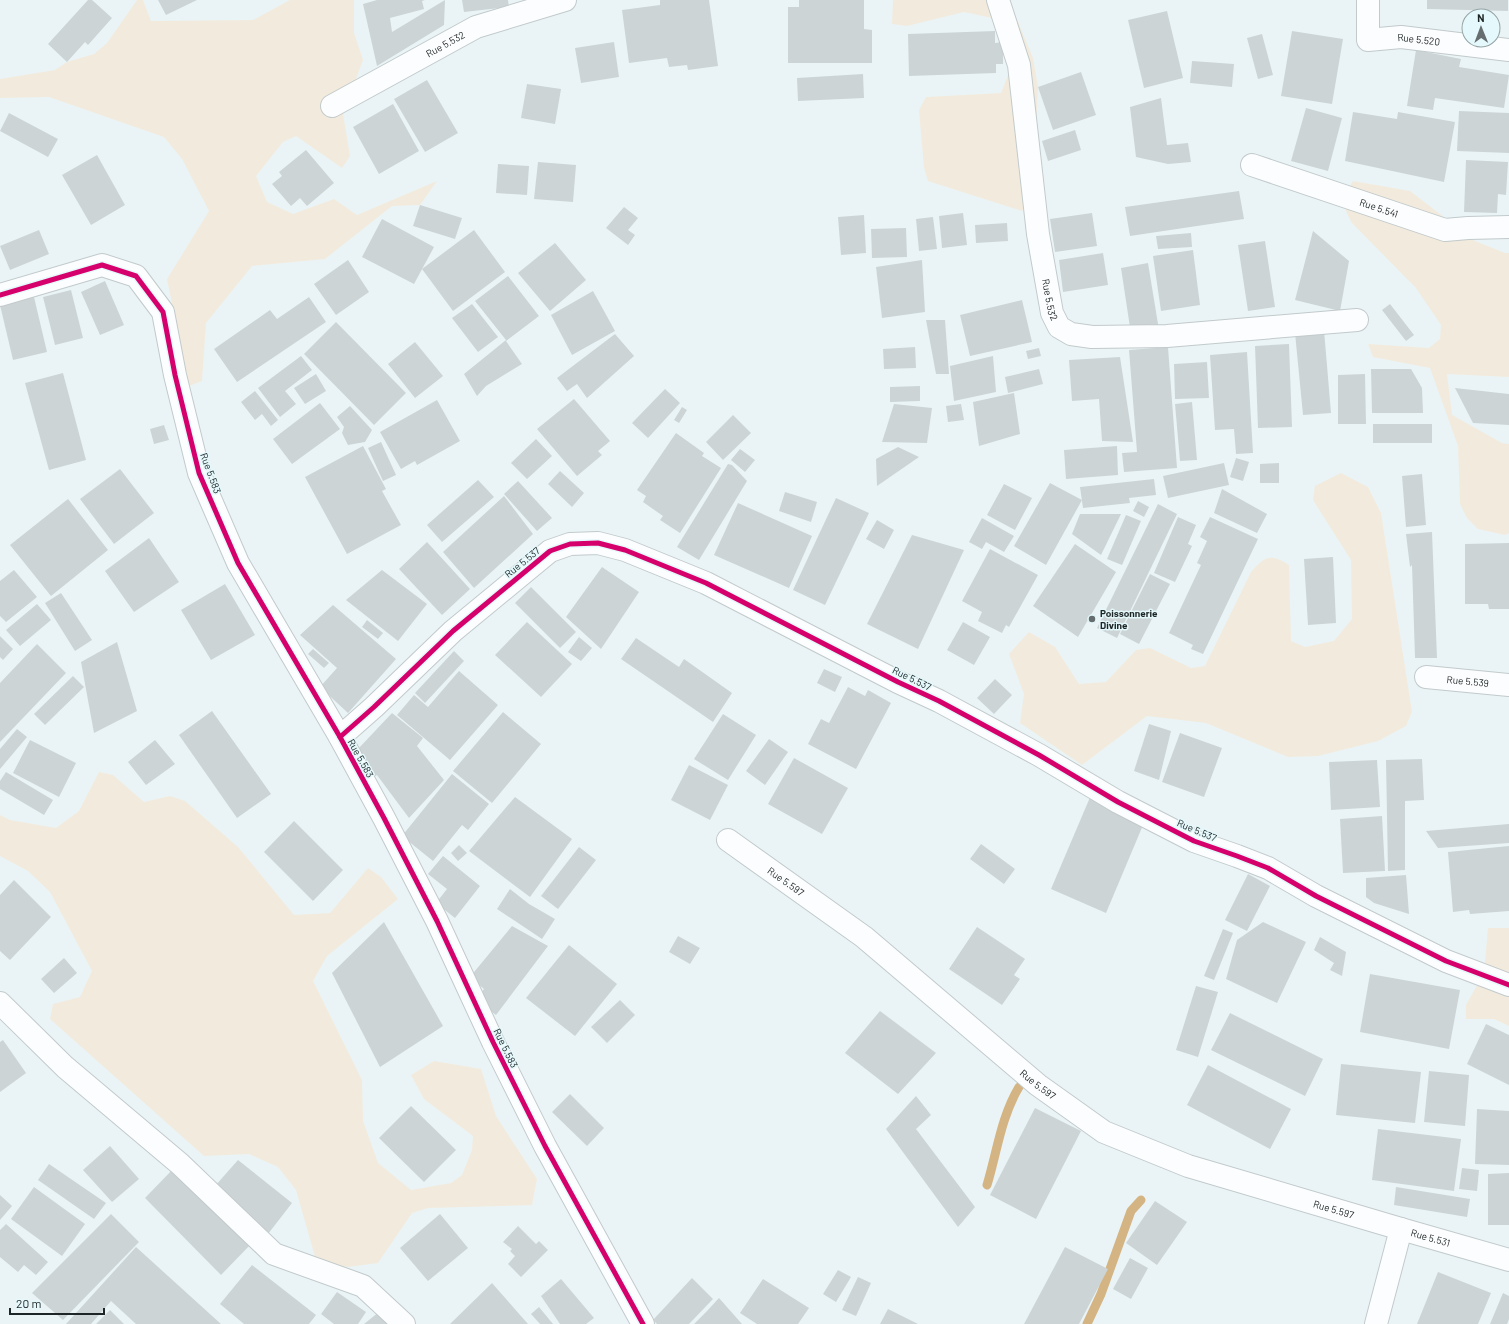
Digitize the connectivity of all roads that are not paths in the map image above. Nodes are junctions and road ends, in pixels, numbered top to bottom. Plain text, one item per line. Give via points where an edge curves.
1 (565, 0) edge
2 (998, 0) edge
3 (1368, 0) edge
4 (1509, 50) edge
5 (332, 106) dead end
6 (1252, 165) dead end
7 (1509, 227) edge
8 (0, 295) edge
9 (1357, 320) dead end
10 (1426, 676) dead end
11 (1509, 685) edge
12 (340, 737) junction
13 (728, 840) dead end
14 (1509, 985) edge
15 (0, 1003) edge
16 (1401, 1229) junction
17 (1509, 1260) edge
18 (404, 1324) edge
19 (643, 1324) edge
20 (1376, 1324) edge

1 - 5 street, Rue 5.532 via 476,27
2 - 9 street, Rue 5.532 via 1019,65 1038,234 1052,313 1059,327 1071,334 1092,337 1167,336
3 - 4 street, Rue 5.520 via 1368,40 1402,37
6 - 7 street, Rue 5.541 via 1445,230
8 - 12 street, Rue 5.583 via 102,265 136,276 164,312 174,375 199,473 238,563
10 - 11 street, Rue 5.539
12 - 14 street, Rue 5.537 via 453,631 550,551 570,544 598,543 625,550 706,582 939,701 1039,755 1118,802 1194,841 1268,868 1316,896 1446,961
12 - 19 street, Rue 5.583 via 438,922 493,1042 545,1146
13 - 16 street, Rue 5.597 via 864,936 1038,1085 1104,1132 1188,1166
15 - 18 street via 65,1067 180,1164 274,1254 362,1286
16 - 17 street, Rue 5.531
16 - 20 street, Rue 5.531

